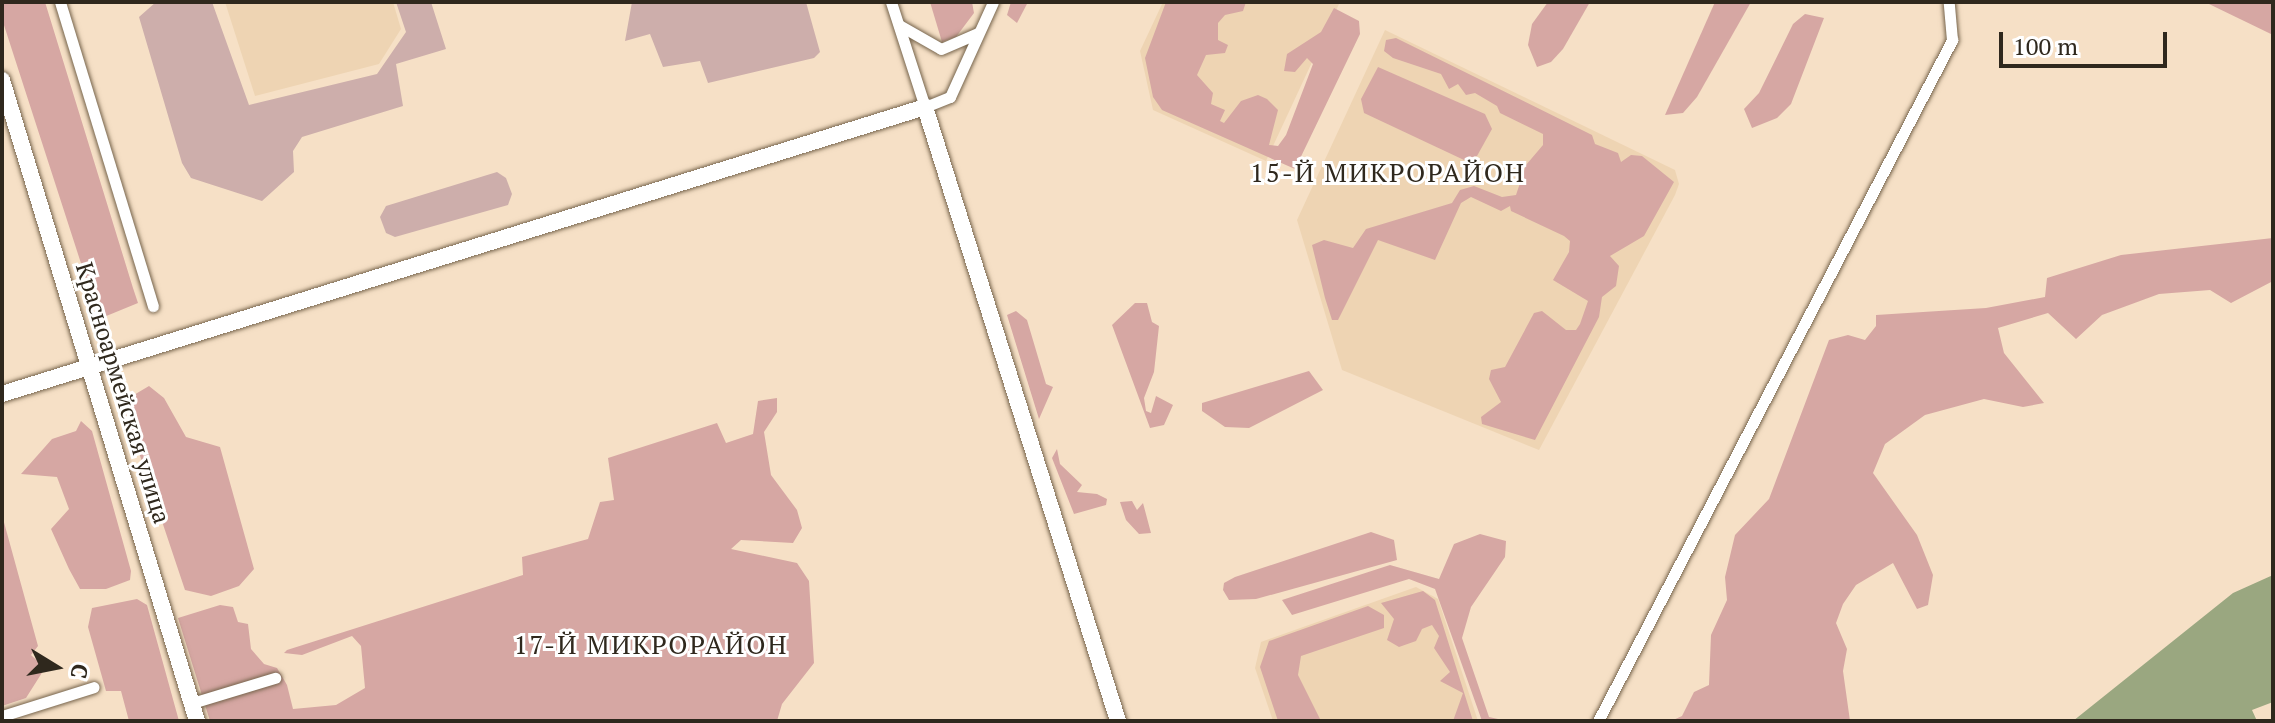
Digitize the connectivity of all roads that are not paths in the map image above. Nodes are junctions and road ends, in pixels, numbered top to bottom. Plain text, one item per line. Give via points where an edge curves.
1 (60, 2) edge
2 (891, 2) edge
3 (993, 2) edge
4 (1949, 2) edge
5 (899, 25) junction
6 (979, 33) junction
7 (2, 80) edge
8 (925, 107) junction
9 (153, 306) dead end
10 (91, 368) junction
11 (2, 394) edge
12 (275, 678) dead end
13 (94, 687) dead end
14 (192, 703) junction
15 (2, 716) edge
16 (197, 721) edge
17 (1118, 721) edge
18 (1598, 721) edge

1 - 9 street
2 - 5 street
3 - 6 street
4 - 18 street via 1952,40
5 - 6 street via 941,49
5 - 8 street
6 - 8 street via 950,97
7 - 10 street, Красноармейская улица
8 - 10 street
8 - 17 street
10 - 11 street
10 - 14 street, Красноармейская улица
12 - 14 street
13 - 15 street
14 - 16 street, Красноармейская улица

